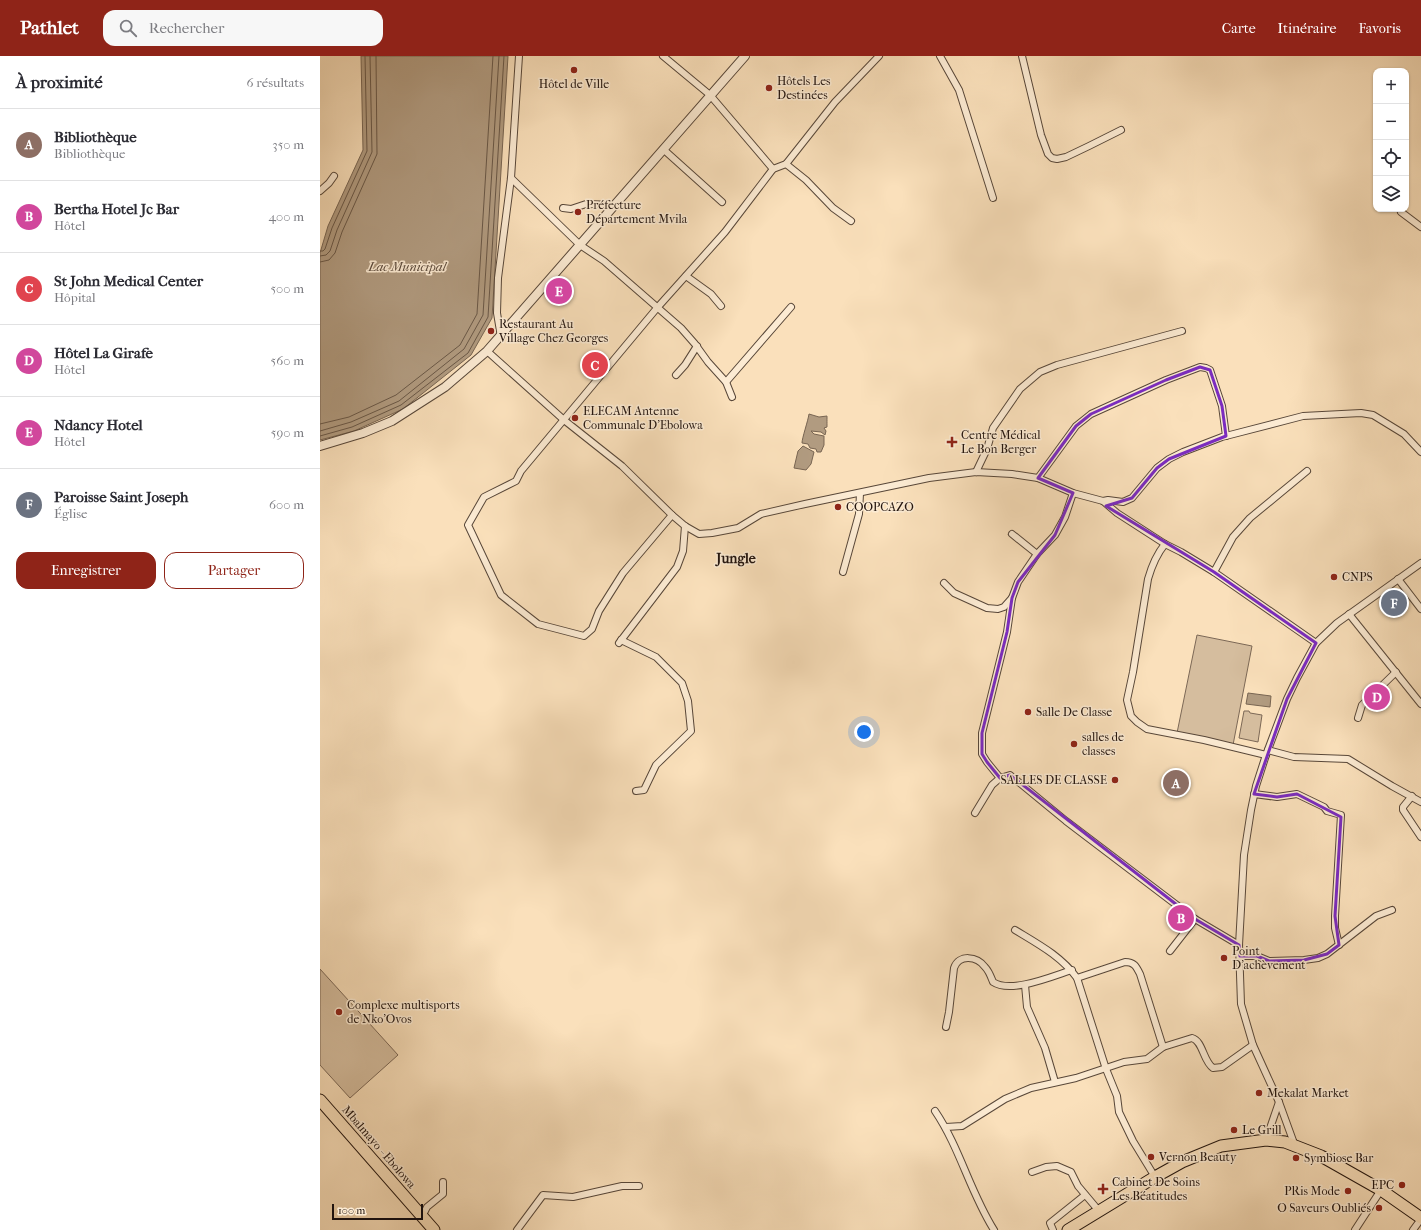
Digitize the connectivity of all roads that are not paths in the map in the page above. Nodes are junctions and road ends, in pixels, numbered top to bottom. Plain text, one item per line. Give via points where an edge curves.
1 (519, 56) edge
2 (663, 56) edge
3 (745, 56) edge
4 (879, 56) edge
5 (940, 56) edge
6 (1022, 56) edge
7 (710, 96) junction
8 (1121, 130) dead end
9 (664, 149) junction
10 (786, 164) junction
11 (773, 170) junction
12 (334, 176) dead end
13 (512, 178) junction
14 (320, 191) edge
15 (993, 198) dead end
16 (722, 202) dead end
17 (615, 205) junction
18 (563, 208) dead end
19 (1401, 212) dead end
20 (850, 221) dead end
21 (1421, 227) edge
22 (580, 245) junction
23 (686, 276) junction
24 (721, 306) dead end
25 (791, 307) dead end
26 (657, 308) junction
27 (1182, 331) dead end
28 (501, 337) junction
29 (697, 346) junction
30 (488, 351) junction
31 (676, 375) dead end
32 (726, 382) junction
33 (732, 396) dead end
34 (564, 420) junction
35 (1226, 436) junction
36 (320, 446) edge
37 (1421, 452) edge
38 (1307, 471) dead end
39 (976, 472) junction
40 (1038, 478) junction
41 (860, 493) junction
42 (1073, 493) junction
43 (1103, 501) junction
44 (672, 515) junction
45 (685, 526) junction
46 (1012, 534) dead end
47 (1165, 544) junction
48 (1038, 554) junction
49 (1421, 563) edge
50 (843, 572) dead end
51 (1214, 572) junction
52 (1398, 579) junction
53 (944, 583) dead end
54 (1012, 598) junction
55 (1421, 609) edge
56 (1349, 614) junction
57 (1316, 643) junction
58 (1396, 672) junction
59 (1421, 704) edge
60 (1358, 718) dead end
61 (1267, 752) junction
62 (1000, 778) junction
63 (636, 791) dead end
64 (1254, 794) junction
65 (1412, 796) junction
66 (1421, 802) edge
67 (975, 813) dead end
68 (1421, 836) edge
69 (1392, 910) dead end
70 (1195, 919) junction
71 (1015, 930) dead end
72 (1239, 945) junction
73 (1339, 945) junction
74 (1170, 950) dead end
75 (1240, 956) junction
76 (1072, 970) junction
77 (1077, 978) junction
78 (1025, 986) junction
79 (946, 1027) dead end
80 (1253, 1045) junction
81 (1163, 1047) junction
82 (1106, 1069) junction
83 (1055, 1082) junction
84 (320, 1100) edge
85 (1280, 1102) junction
86 (935, 1111) dead end
87 (946, 1127) junction
88 (1266, 1140) junction
89 (1295, 1146) junction
90 (1032, 1172) dead end
91 (1155, 1177) junction
92 (443, 1182) dead end
93 (639, 1186) dead end
94 (1381, 1190) junction
95 (1085, 1194) junction
96 (1099, 1211) junction
97 (422, 1217) junction
98 (1421, 1218) edge
99 (434, 1230) edge
100 (517, 1230) edge
101 (994, 1230) edge
102 (1053, 1230) edge
103 (1068, 1230) edge
104 (1354, 1230) edge
105 (1414, 1230) edge

1 - 13 street
2 - 7 street
3 - 7 street
4 - 10 street via 835,102
5 - 15 street via 959,90
6 - 8 street via 1041,135 1052,158 1066,157
7 - 9 street
7 - 11 street
9 - 16 street
9 - 17 street
10 - 11 street
10 - 20 street
11 - 23 street via 725,232
12 - 14 street
13 - 22 street
13 - 28 street via 498,278 497,313
17 - 18 street via 586,204 571,209
17 - 22 street
19 - 21 street
22 - 26 street via 604,261
22 - 28 street
23 - 24 street via 711,294
23 - 26 street
25 - 32 street
26 - 29 street via 681,328
26 - 34 street
27 - 39 street via 1040,372 1020,389 993,428
28 - 30 street
29 - 31 street
29 - 32 street
30 - 34 street
30 - 36 street via 445,387 392,421
32 - 33 street
34 - 44 street via 622,466
34 - 44 street via 521,471 516,481 484,497 468,525 501,595 538,624 584,636 592,628 599,611 623,573
35 - 37 street via 1303,416 1362,413 1373,415 1404,434
35 - 40 street via 1222,406 1210,370 1200,367 1091,414 1076,426
35 - 43 street via 1169,459 1156,468 1128,501
38 - 51 street via 1250,518 1233,537
39 - 40 street
39 - 41 street via 929,478
40 - 42 street
41 - 45 street via 761,514 738,528 712,533 699,534
41 - 50 street via 859,514
42 - 43 street
42 - 48 street via 1065,517 1055,535
43 - 47 street via 1116,513
44 - 45 street
45 - 63 street via 683,551 677,567 620,642 656,657 682,683 688,701 691,731 656,766 644,790
46 - 48 street
47 - 51 street
47 - 61 street via 1156,555 1148,579 1127,700 1131,716 1147,729
48 - 54 street via 1018,582
49 - 52 street
51 - 57 street
52 - 55 street
52 - 56 street
53 - 54 street via 954,593 987,608 1004,607
54 - 62 street via 1008,632 982,733 982,754
56 - 57 street
56 - 58 street
57 - 61 street via 1291,692
58 - 59 street
58 - 60 street via 1362,705
61 - 64 street
61 - 65 street via 1294,757 1348,759
62 - 67 street via 992,785
62 - 70 street via 1010,775
64 - 72 street via 1244,855
64 - 73 street via 1277,797 1297,794 1340,816 1335,916
65 - 66 street
65 - 68 street via 1403,810
69 - 73 street via 1376,916
70 - 72 street
70 - 74 street
71 - 76 street via 1052,952
72 - 75 street
73 - 75 street via 1327,954 1311,960 1269,961 1257,956
75 - 80 street via 1242,1004
76 - 77 street
76 - 78 street
77 - 81 street via 1125,962 1135,964
77 - 82 street
78 - 79 street via 996,984 985,966 969,958 961,959 954,968
78 - 83 street via 1027,1007 1045,1048
80 - 81 street via 1218,1068 1208,1065 1195,1039
80 - 85 street
81 - 82 street via 1147,1059 1124,1062
82 - 83 street
82 - 91 street via 1119,1112
83 - 87 street via 1031,1088 1006,1099 962,1126
84 - 97 highway, Mbalmayo - Ebolowa
85 - 88 street
85 - 89 street
86 - 87 street
87 - 101 street via 977,1199
88 - 89 highway via 1286,1142
88 - 91 highway via 1221,1146 1182,1162
89 - 94 highway via 1321,1156
90 - 95 street via 1057,1166 1071,1172
91 - 96 highway
92 - 97 street via 443,1194
93 - 100 street via 622,1186 573,1197 543,1195
94 - 98 highway
94 - 104 street
95 - 96 street
95 - 102 street via 1050,1223
96 - 103 highway
97 - 99 highway, Mbalmayo - Ebolowa
98 - 105 street

